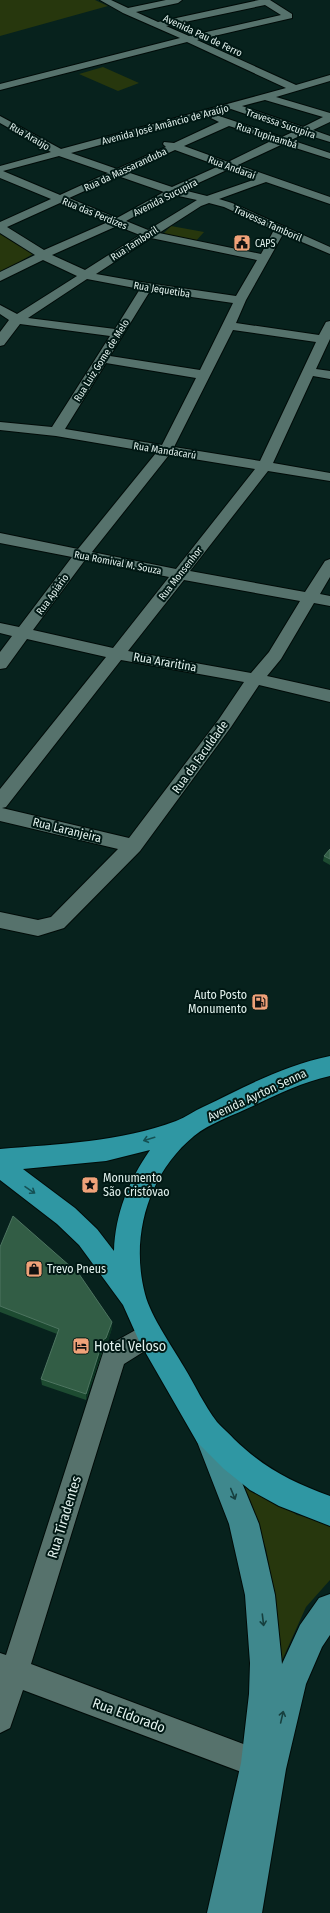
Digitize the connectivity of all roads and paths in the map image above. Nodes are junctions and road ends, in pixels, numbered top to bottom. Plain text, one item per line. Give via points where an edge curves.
1 (104, 0) edge
2 (178, 0) edge
3 (265, 1) edge
4 (126, 11) junction
5 (156, 25) junction
6 (188, 39) junction
7 (330, 78) edge
8 (0, 87) edge
9 (291, 87) junction
10 (262, 96) junction
11 (230, 105) junction
12 (205, 114) junction
13 (330, 117) edge
14 (0, 119) edge
15 (228, 122) junction
16 (303, 130) junction
17 (133, 133) junction
18 (119, 135) junction
19 (330, 139) edge
20 (282, 140) junction
21 (174, 146) junction
22 (56, 151) junction
23 (330, 156) edge
24 (229, 166) junction
25 (0, 169) edge
26 (117, 173) junction
27 (265, 178) junction
28 (330, 187) edge
29 (173, 191) junction
30 (318, 197) junction
31 (61, 199) junction
32 (204, 201) junction
33 (330, 201) edge
34 (117, 222) junction
35 (0, 227) edge
36 (281, 228) junction
37 (147, 234) junction
38 (330, 251) edge
39 (43, 254) junction
40 (264, 258) junction
41 (85, 275) junction
42 (0, 277) edge
43 (147, 287) junction
44 (240, 300) junction
45 (0, 309) edge
46 (9, 324) edge
47 (229, 326) junction
48 (326, 332) edge
49 (118, 333) junction
50 (0, 342) edge
51 (102, 359) junction
52 (309, 372) junction
53 (204, 375) junction
54 (330, 375) edge
55 (0, 426) edge
56 (56, 432) junction
57 (166, 450) junction
58 (264, 467) junction
59 (330, 477) edge
60 (0, 538) edge
61 (80, 555) junction
62 (330, 564) edge
63 (179, 574) junction
64 (311, 598) junction
65 (330, 601) edge
66 (0, 628) edge
67 (24, 633) junction
68 (118, 654) junction
69 (0, 664) edge
70 (255, 679) junction
71 (330, 696) edge
72 (0, 802) edge
73 (0, 814) edge
74 (133, 846) junction
75 (0, 920) edge
76 (324, 1065) edge
77 (186, 1128) junction
78 (0, 1160) edge
79 (0, 1165) edge
80 (132, 1296) junction
81 (150, 1334) junction
82 (207, 1432) junction
83 (330, 1511) edge
84 (330, 1609) edge
85 (8, 1670) edge
86 (0, 1718) edge
87 (264, 1766) junction
88 (224, 1913) edge
89 (245, 1913) edge

1 - 4 street, Avenida Pau de Ferro
2 - 4 street
3 - 5 street
3 - 6 street via 289,16
4 - 5 street, Avenida Pau de Ferro
5 - 6 street, Avenida Pau de Ferro
6 - 8 street
6 - 9 street, Avenida Pau de Ferro
7 - 9 street
9 - 10 street
10 - 11 street
10 - 13 street
11 - 12 street, Avenida José Amâncio de Araújo
11 - 16 street, Travessa Sucupira
11 - 18 street
12 - 15 street, Rua Tupinambá
12 - 17 street, Avenida José Amâncio de Araújo
13 - 16 street, Avenida Sucupira
14 - 22 street, Rua Araújo
15 - 20 street, Rua Tupinambá
15 - 21 street, Rua da Massaranduba
16 - 19 street, Travessa Sucupira
16 - 20 street, Avenida Sucupira
17 - 18 street, Avenida José Amâncio de Araújo
17 - 21 street, Rua Andaraí
18 - 22 street
20 - 23 street, Rua Tupinambá
20 - 24 street, Avenida Sucupira
21 - 24 street, Rua Andaraí
21 - 26 street, Rua da Massaranduba
22 - 25 street
22 - 26 street, Rua Araújo
24 - 27 street, Rua Andaraí
24 - 29 street, Avenida Sucupira
25 - 31 street, Rua das Perdizes
26 - 29 street, Travessa Tamboril
26 - 31 street, Rua da Massaranduba
27 - 30 street, Rua Andaraí
27 - 32 street, Rua Tamboril
28 - 30 street
29 - 32 street, Travessa Tamboril
29 - 34 street, Avenida Sucupira
30 - 33 street, Rua Andaraí
31 - 34 street, Rua das Perdizes
31 - 35 street, Rua da Massaranduba
32 - 36 street, Travessa Tamboril via 228,205
32 - 37 street, Rua Tamboril
34 - 37 street, Rua das Perdizes
34 - 39 street, Avenida Sucupira
35 - 39 street, Rua Jequetiba
36 - 38 street, Travessa Tamboril
36 - 40 street, Rua Apiário
37 - 40 street, Rua das Perdizes
37 - 41 street, Rua Tamboril
39 - 41 street, Rua Jequetiba
39 - 42 street, Avenida Sucupira
40 - 44 street, Rua Apiário
41 - 43 street, Rua Jequetiba
41 - 46 street, Rua Tamboril
43 - 44 street, Rua Jequetiba
43 - 49 street, Rua Luiz Gome de Melo
44 - 47 street, Rua Apiário
45 - 46 street
46 - 49 street
46 - 50 street, Rua Tamboril
47 - 48 street
47 - 53 street, Rua Apiário
48 - 52 street, Rua Monsenhor
49 - 51 street, Rua Luiz Gome de Melo
51 - 53 street
51 - 56 street, Rua Luiz Gome de Melo
52 - 54 street
52 - 58 street, Rua Monsenhor
53 - 57 street, Rua Apiário
55 - 56 street, Rua Mandacarú
56 - 57 street, Rua Mandacarú
57 - 58 street, Rua Mandacarú
57 - 61 street, Rua Apiário
58 - 59 street, Rua Mandacarú
58 - 63 street, Rua Monsenhor
60 - 61 street, Rua Romival M. Souza
61 - 63 street, Rua Romival M. Souza
61 - 67 street, Rua Apiário
62 - 64 street, Rua da Faculdade
63 - 64 street, Rua Romival M. Souza
63 - 68 street, Rua Monsenhor
64 - 65 street, Rua Romival M. Souza
64 - 70 street, Rua da Faculdade via 275,655
66 - 67 street, Rua Araritina
67 - 68 street, Rua Araritina
67 - 69 street, Rua Apiário
68 - 70 street, Rua Araritina
68 - 72 street, Rua Monsenhor
70 - 71 street, Rua Araritina
70 - 74 street, Rua da Faculdade via 216,736
73 - 74 street, Rua Laranjeira
74 - 75 street, Rua da Faculdade via 57,923 38,928
76 - 77 highway, Avenida Ayrton Senna via 251,1096
77 -> 78 highway, Avenida Ayrton Senna via 106,1150
77 - 80 highway, Avenida Ayrton Senna via 158,1157 139,1193 129,1231 127,1259
79 -> 80 highway, Avenida Ayrton Senna via 76,1224
80 - 81 highway, Avenida Ayrton Senna
81 - 82 highway, Avenida Ayrton Senna
81 - 85 street, Rua Tiradentes via 114,1356
82 - 83 highway, Avenida Ayrton Senna via 234,1460 260,1480 290,1496
82 -> 87 main road via 244,1524 260,1595 266,1663
87 -> 84 main road via 298,1662 311,1636
85 - 86 street, Rua Tiradentes
85 - 87 street, Rua Eldorado
87 - 88 main road
87 - 89 main road

